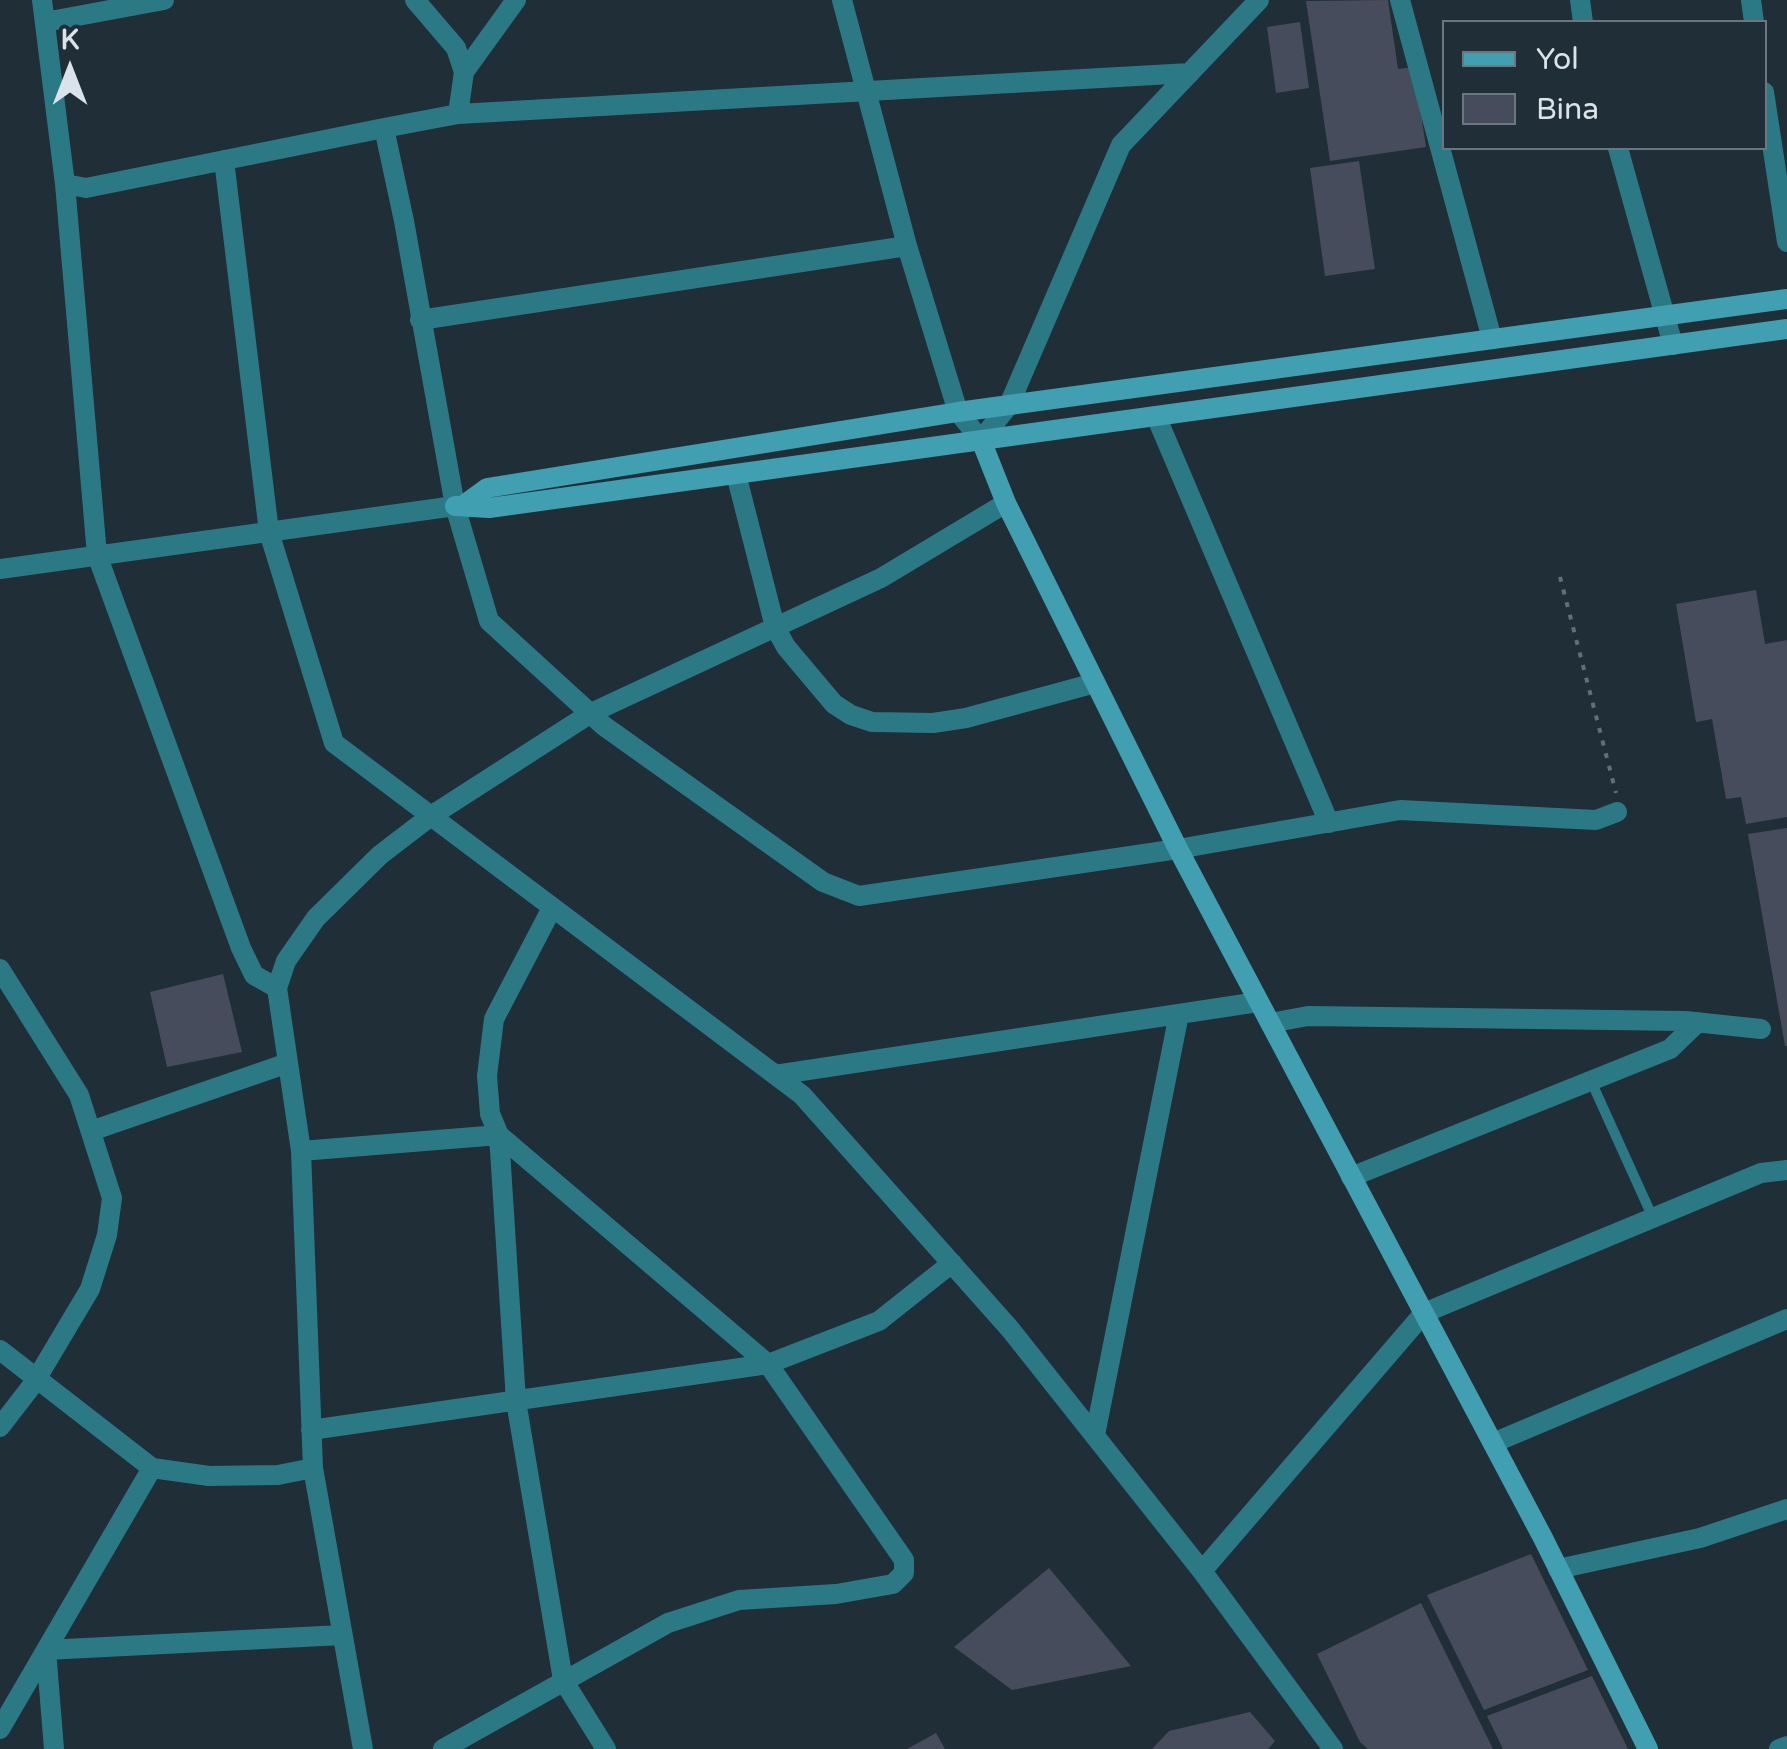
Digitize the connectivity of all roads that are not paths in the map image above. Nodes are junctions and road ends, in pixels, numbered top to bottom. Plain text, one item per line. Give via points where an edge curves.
1 (42, 0) edge
2 (164, 0) edge
3 (415, 0) edge
4 (516, 0) edge
5 (842, 0) edge
6 (1259, 0) edge
7 (1400, 0) edge
8 (45, 22) junction
9 (464, 72) junction
10 (1190, 73) junction
11 (866, 94) junction
12 (1767, 112) edge
13 (458, 114) junction
14 (384, 128) junction
15 (1619, 150) edge
16 (224, 160) junction
17 (65, 184) junction
18 (1787, 242) edge
19 (906, 246) junction
20 (1787, 299) edge
21 (1665, 316) junction
22 (420, 320) junction
23 (1787, 330) edge
24 (1492, 339) junction
25 (1673, 346) junction
26 (1500, 369) junction
27 (1009, 405) junction
28 (958, 412) junction
29 (1156, 416) junction
30 (981, 440) junction
31 (736, 474) junction
32 (1006, 504) junction
33 (460, 505) junction
34 (269, 532) junction
35 (97, 555) junction
36 (0, 568) edge
37 (775, 628) junction
38 (1095, 683) junction
39 (591, 713) junction
40 (1617, 812) road end
41 (431, 816) junction
42 (1329, 823) junction
43 (1178, 849) junction
44 (552, 908) junction
45 (0, 969) edge
46 (277, 988) junction
47 (1258, 1002) junction
48 (1179, 1014) junction
49 (1698, 1022) junction
50 (1270, 1023) junction
51 (1762, 1028) dead end
52 (288, 1063) junction
53 (775, 1075) junction
54 (1590, 1081) junction
55 (92, 1131) junction
56 (499, 1135) junction
57 (301, 1151) junction
58 (1787, 1170) edge
59 (1351, 1177) junction
60 (1653, 1218) junction
61 (952, 1264) junction
62 (1424, 1313) junction
63 (1787, 1319) edge
64 (0, 1350) edge
65 (768, 1364) junction
66 (37, 1378) junction
67 (516, 1401) junction
68 (0, 1428) edge
69 (311, 1430) junction
70 (1094, 1435) junction
71 (1493, 1443) junction
72 (152, 1468) junction
73 (312, 1468) junction
74 (1787, 1509) edge
75 (1558, 1568) junction
76 (1202, 1570) junction
77 (342, 1635) junction
78 (46, 1650) junction
79 (563, 1680) junction
80 (0, 1730) edge
81 (1787, 1746) edge
82 (54, 1749) edge
83 (364, 1749) edge
84 (443, 1749) edge
85 (606, 1749) edge
86 (1333, 1749) edge
87 (1648, 1749) edge
88 (1779, 1749) edge

1 - 8 street
2 - 8 street
3 - 9 street via 456,48
4 - 9 street
5 - 11 street
6 - 10 street
7 - 24 street
8 - 17 street
9 - 13 street
10 - 11 street
10 - 27 street via 1122,145
11 - 13 street
11 - 19 street
12 - 18 street
13 - 14 street
14 - 16 street
14 - 22 street
15 - 21 street
16 - 17 street via 86,188
16 - 34 street
17 - 35 street
19 - 22 street
19 - 28 street
20 - 21 street
21 - 24 street
21 - 25 street
22 - 33 street
23 - 25 street
24 - 26 street
24 - 27 street
25 - 26 street
26 - 29 street
27 - 28 street
27 - 30 street
28 - 30 street
28 - 33 street via 487,488
29 - 30 street
29 - 42 street
30 - 31 street
30 - 32 street
31 - 33 street via 488,508
31 - 37 street
32 - 37 street via 881,578
32 - 38 street
33 - 34 street
33 - 39 street via 489,621
34 - 35 street
34 - 41 street via 334,743
35 - 36 street
35 - 46 street via 241,948 254,976
37 - 38 street via 834,704 872,722 966,718
37 - 39 street
38 - 43 street
39 - 41 street
39 - 43 street via 823,882 859,896
40 - 42 street via 1596,820 1400,810
41 - 44 street
41 - 46 street via 316,918 286,961
42 - 43 street
43 - 47 street
44 - 53 street
44 - 56 street via 494,1019 487,1076
45 - 55 street via 78,1095
46 - 52 street
47 - 48 street
47 - 50 street
48 - 53 street
48 - 70 street
49 - 50 street via 1308,1016
49 - 51 street
49 - 54 street via 1670,1050
50 - 59 street
52 - 55 street
52 - 57 street
53 - 61 street via 802,1095
54 - 59 street
54 - 60 lane
55 - 66 street via 112,1198 106,1235 90,1289
56 - 57 street
56 - 65 street
56 - 67 street
57 - 69 street
58 - 60 street via 1762,1173
59 - 62 street
60 - 62 street
61 - 65 street via 878,1321
61 - 70 street
62 - 71 street
62 - 76 street
63 - 71 street
64 - 66 street
65 - 67 street
65 - 79 street via 904,1560 904,1573 894,1584 836,1594 739,1600 668,1624
66 - 68 street
66 - 72 street
67 - 69 street
67 - 79 street
69 - 73 street
70 - 76 street
71 - 75 street
72 - 73 street via 226,1476
72 - 78 street
73 - 77 street
74 - 75 street via 1700,1538
75 - 87 street
76 - 86 street
77 - 78 street
77 - 83 street
78 - 80 street
78 - 82 street
79 - 84 street
79 - 85 street
81 - 88 street

